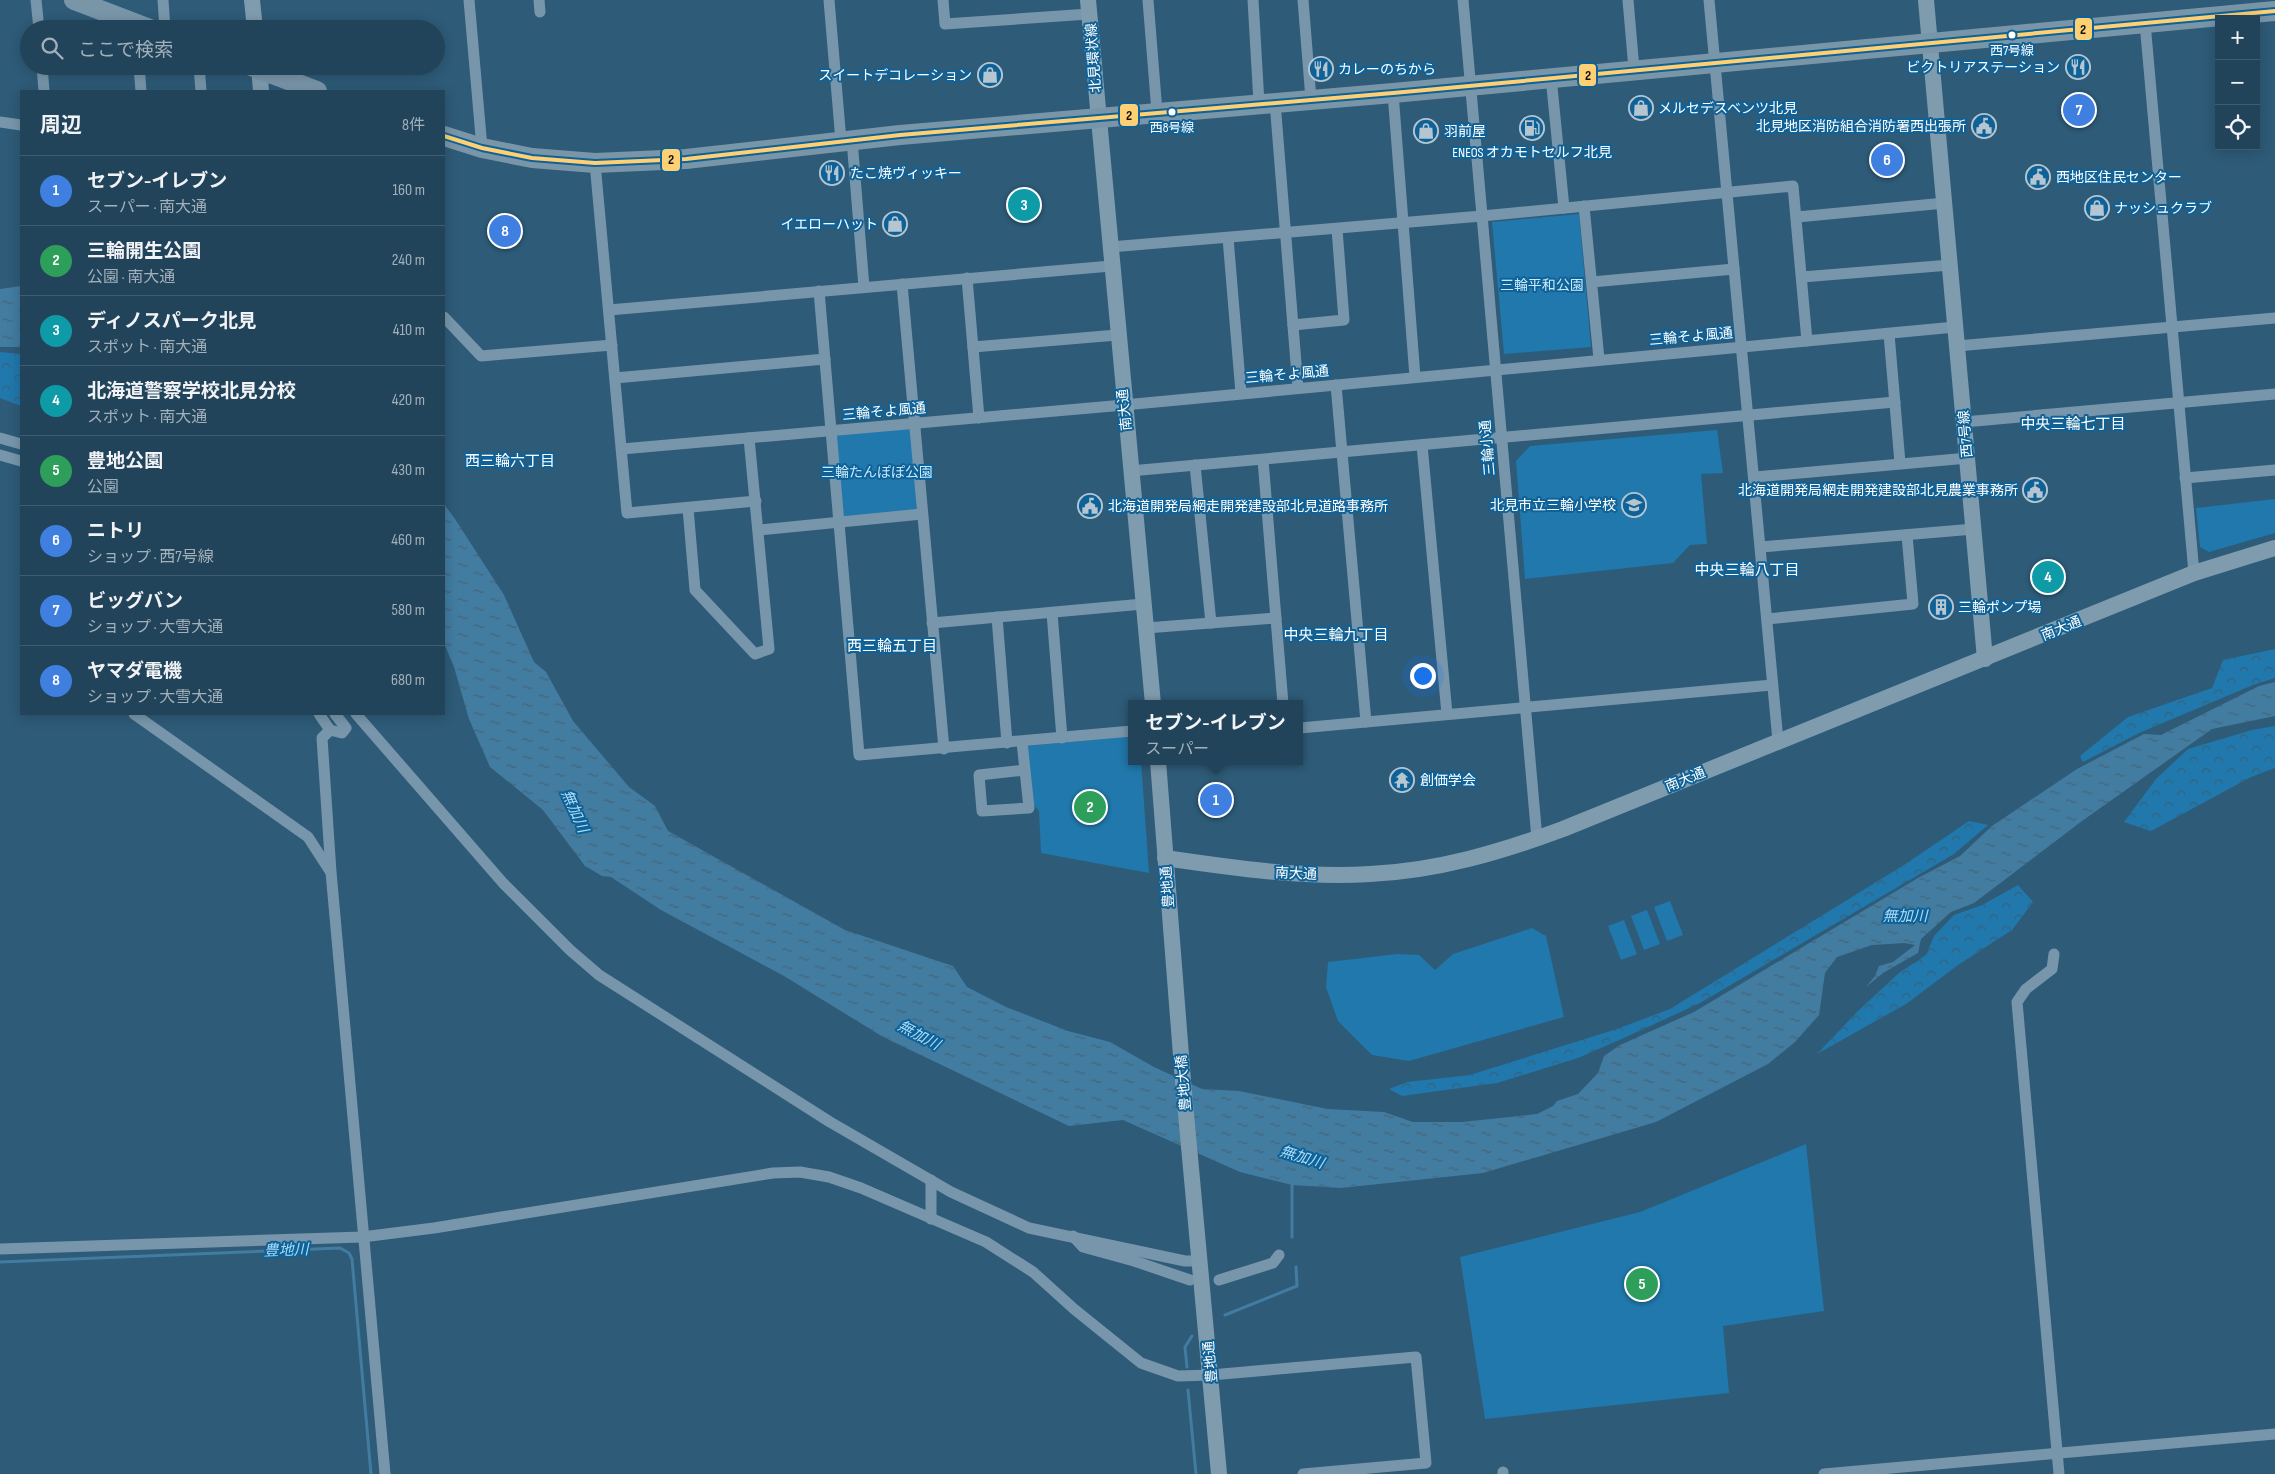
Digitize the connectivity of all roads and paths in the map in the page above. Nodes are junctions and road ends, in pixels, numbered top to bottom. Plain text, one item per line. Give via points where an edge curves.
1 (36, 0) edge
2 (74, 0) edge
3 (163, 0) edge
4 (252, 0) edge
5 (469, 0) edge
6 (829, 0) edge
7 (943, 0) edge
8 (1148, 0) edge
9 (1254, 0) edge
10 (1303, 0) edge
11 (1462, 0) edge
12 (1628, 0) edge
13 (1709, 0) edge
14 (1926, 0) edge
15 (1088, 7) edge
16 (2275, 11) edge
17 (38, 20) edge
18 (123, 20) edge
19 (164, 20) edge
20 (254, 20) edge
21 (2145, 23) junction
22 (1930, 42) junction
23 (1715, 61) junction
24 (1634, 69) junction
25 (43, 75) edge
26 (139, 75) edge
27 (200, 75) edge
28 (258, 75) edge
29 (276, 75) edge
30 (1551, 78) junction
31 (1470, 85) junction
32 (44, 90) edge
33 (141, 90) edge
34 (201, 90) edge
35 (261, 90) edge
36 (314, 90) edge
37 (1393, 93) junction
38 (1311, 99) junction
39 (1267, 103) junction
40 (1156, 112) junction
41 (1097, 117) junction
42 (0, 122) edge
43 (20, 125) edge
44 (445, 136) edge
45 (846, 140) junction
46 (482, 148) junction
47 (595, 163) junction
48 (1727, 193) junction
49 (1945, 203) junction
50 (1584, 206) junction
51 (1564, 208) junction
52 (1482, 216) junction
53 (1796, 216) junction
54 (1403, 223) junction
55 (1337, 229) junction
56 (1286, 233) junction
57 (1228, 238) junction
58 (1110, 247) junction
59 (1950, 265) junction
60 (1111, 266) junction
61 (1734, 269) junction
62 (1802, 277) junction
63 (967, 278) junction
64 (1592, 282) junction
65 (902, 284) junction
66 (864, 287) junction
67 (819, 291) junction
68 (609, 310) junction
69 (445, 318) edge
70 (2275, 318) edge
71 (1293, 325) junction
72 (1955, 327) junction
73 (2172, 327) junction
74 (1889, 334) junction
75 (1117, 335) junction
76 (1807, 341) junction
77 (612, 345) junction
78 (1957, 346) junction
79 (974, 347) junction
80 (1742, 347) junction
81 (825, 359) junction
82 (1599, 359) junction
83 (1495, 370) junction
84 (1416, 377) junction
85 (615, 378) junction
86 (1336, 385) junction
87 (1298, 388) junction
88 (1241, 393) junction
89 (2275, 394) edge
90 (1895, 402) junction
91 (2179, 403) junction
92 (1124, 405) junction
93 (1748, 416) junction
94 (979, 418) junction
95 (1964, 422) junction
96 (914, 423) junction
97 (832, 430) junction
98 (0, 438) edge
99 (749, 438) junction
100 (1501, 438) junction
101 (20, 444) edge
102 (1422, 445) junction
103 (622, 449) junction
104 (1342, 453) junction
105 (0, 456) edge
106 (1968, 458) junction
107 (1263, 460) junction
108 (20, 462) edge
109 (1900, 463) junction
110 (1195, 465) junction
111 (2275, 470) edge
112 (1130, 471) junction
113 (1754, 478) junction
114 (2184, 478) junction
115 (756, 501) junction
116 (688, 508) junction
117 (922, 514) junction
118 (840, 522) junction
119 (1974, 529) junction
120 (759, 530) junction
121 (1907, 535) junction
122 (1760, 547) junction
123 (2275, 548) edge
124 (2194, 574) junction
125 (1143, 604) junction
126 (1052, 613) junction
127 (996, 617) junction
128 (1276, 618) junction
129 (1767, 619) junction
130 (932, 623) junction
131 (1211, 623) junction
132 (1146, 628) junction
133 (1985, 659) junction
134 (1772, 684) junction
135 (1153, 700) edge
136 (1283, 700) edge
137 (1526, 707) junction
138 (1447, 714) junction
139 (135, 715) edge
140 (320, 715) edge
141 (336, 715) edge
142 (357, 715) edge
143 (1366, 722) junction
144 (1303, 728) edge
145 (330, 730) junction
146 (1128, 732) edge
147 (1062, 738) junction
148 (1778, 741) junction
149 (1022, 742) junction
150 (1007, 743) junction
151 (944, 749) junction
152 (1158, 765) edge
153 (1025, 770) junction
154 (1537, 839) junction
155 (1165, 858) junction
156 (330, 872) junction
157 (1170, 916) joint
158 (2054, 954) dead end
159 (931, 1180) junction
160 (931, 1219) junction
161 (1073, 1236) junction
162 (362, 1237) junction
163 (0, 1249) edge
164 (1279, 1255) dead end
165 (1200, 1256) junction
166 (1190, 1280) dead end
167 (1219, 1280) dead end
168 (1211, 1375) junction
169 (2275, 1434) edge
170 (2057, 1454) junction
171 (385, 1474) edge
172 (1219, 1474) edge
173 (1303, 1474) edge
174 (1824, 1474) edge
175 (2059, 1474) edge

1 - 17 street
2 - 18 highway
3 - 19 street
4 - 20 street
5 - 46 street
6 - 45 street
7 - 15 street via 945,24
8 - 40 street
9 - 39 street
10 - 38 street
11 - 31 street, 三輪小通
12 - 24 street
13 - 23 street
14 - 22 street, 西7号線
15 - 41 street, 北見環状線
16 - 21 highway
21 - 22 highway
21 - 73 street
22 - 23 highway
22 - 49 street, 西7号線
23 - 24 highway
23 - 48 street
24 - 30 highway
25 - 32 street
26 - 33 street
27 - 34 street
28 - 35 street
29 - 36 highway
30 - 31 highway
30 - 51 street
31 - 37 highway
31 - 52 street, 三輪小通
37 - 38 highway
37 - 54 street
38 - 39 highway
39 - 40 highway
39 - 56 street
40 - 41 highway
41 - 45 highway
41 - 58 street, 南大通
42 - 43 street
44 - 46 highway
45 - 47 highway via 686,159
45 - 66 street
46 - 47 highway via 532,158
47 - 68 street
48 - 50 street
48 - 53 street via 1793,186
48 - 61 street
49 - 53 street
49 - 59 street, 西7号線
50 - 51 street
50 - 64 street
51 - 52 street
52 - 54 street
52 - 83 street, 三輪小通
53 - 62 street
54 - 55 street
54 - 84 street
55 - 56 street
55 - 71 street via 1344,320
56 - 57 street
56 - 71 street
57 - 58 street
57 - 88 street
58 - 60 street, 南大通
59 - 62 street
59 - 72 street, 西7号線
60 - 63 street
60 - 75 street, 南大通
61 - 64 street
61 - 80 street
62 - 76 street
63 - 65 street
63 - 79 street
64 - 82 street
65 - 66 street
65 - 96 street
66 - 67 street
67 - 68 street
67 - 81 street
68 - 77 street
69 - 77 street via 480,356
70 - 73 street
71 - 87 street
72 - 74 street, 三輪そよ風通
72 - 78 street, 西7号線
73 - 78 street
73 - 91 street
74 - 76 street, 三輪そよ風通
74 - 90 street
75 - 79 street
75 - 92 street, 南大通
76 - 80 street, 三輪そよ風通
77 - 85 street
78 - 95 street, 西7号線
79 - 94 street
80 - 82 street, 三輪そよ風通
80 - 93 street
81 - 85 street
81 - 97 street
82 - 83 street, 三輪そよ風通
83 - 84 street, 三輪そよ風通
83 - 100 street, 三輪小通
84 - 86 street, 三輪そよ風通
85 - 103 street
86 - 87 street, 三輪そよ風通
86 - 104 street
87 - 88 street, 三輪そよ風通
88 - 92 street, 三輪そよ風通
89 - 91 street
90 - 93 street
90 - 109 street
91 - 95 street
91 - 114 street
92 - 94 street, 三輪そよ風通
92 - 112 street, 南大通
93 - 100 street
93 - 113 street
94 - 96 street, 三輪そよ風通
95 - 106 street, 西7号線
96 - 97 street, 三輪そよ風通
96 - 117 street
97 - 99 street, 三輪そよ風通
97 - 118 street
98 - 101 street
99 - 103 street, 三輪そよ風通
99 - 115 street
100 - 102 street
100 - 137 street, 三輪小通
102 - 104 street
102 - 138 street
103 - 116 street via 627,513
104 - 107 street
104 - 143 street
105 - 108 street
106 - 109 street
106 - 119 street, 西7号線
107 - 110 street
107 - 128 street
109 - 113 street
110 - 112 street
110 - 131 street
111 - 114 street
112 - 125 street, 南大通
113 - 122 street
114 - 124 street
115 - 116 street
115 - 120 street
116 - 120 street via 695,590 755,654 769,649
117 - 118 street
117 - 130 street
118 - 120 street
118 - 151 street via 859,755
119 - 121 street
119 - 133 street, 西7号線
121 - 122 street
121 - 129 street via 1913,604
122 - 129 street
123 - 124 street, 南大通
124 - 133 street, 南大通
125 - 126 street
125 - 132 street, 南大通
126 - 127 street
126 - 147 street
127 - 130 street
127 - 150 street
128 - 131 street
128 - 136 street
129 - 134 street
130 - 151 street
131 - 132 street
132 - 135 street, 南大通
133 - 148 street, 南大通
134 - 137 street
134 - 148 street
137 - 138 street
137 - 154 street, 三輪小通
138 - 143 street
139 - 156 street via 308,837
140 - 145 street
141 - 145 street via 346,728 342,733
142 - 159 street via 503,883 599,975 830,1122
143 - 144 street
145 - 156 street via 322,738
146 - 147 street
147 - 149 street
148 - 154 street, 南大通
149 - 150 street
149 - 153 street
150 - 151 street
152 - 155 street
153 - 153 street via 1029,808 982,811 979,775
154 - 155 street, 南大通 via 1472,859 1371,874 1291,874
155 - 157 street, 豊地通
156 - 162 street
157 - 165 street, 豊地大橋
158 - 170 street via 2052,970 2026,989 2017,1002
159 - 160 street
159 - 161 street via 1029,1228
160 - 162 street via 861,1188 829,1177 800,1172 773,1173
160 - 168 street via 986,1242 1033,1272 1142,1363 1178,1376
161 - 165 street via 1185,1261
161 - 166 street via 1083,1248
162 - 163 street
162 - 171 street
164 - 167 street via 1273,1264
165 - 168 street, 豊地通
168 - 172 street, 豊地通
168 - 173 street via 1416,1356 1426,1463
169 - 170 street
170 - 174 street
170 - 175 street

